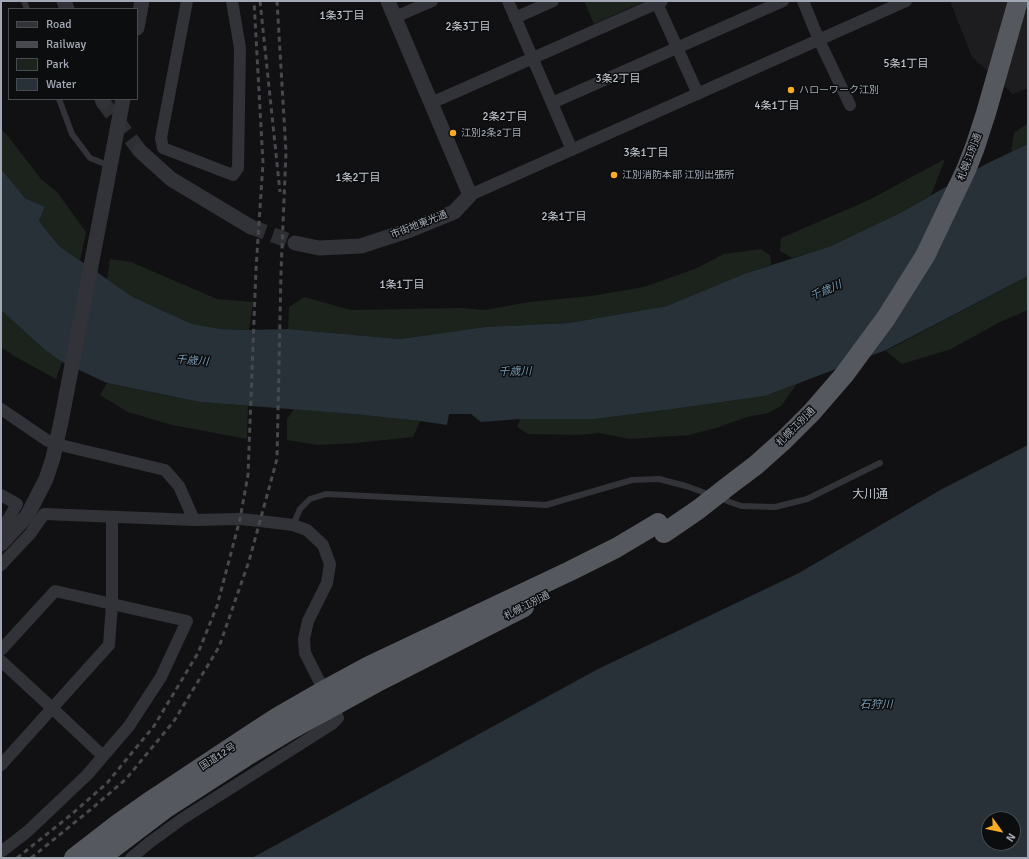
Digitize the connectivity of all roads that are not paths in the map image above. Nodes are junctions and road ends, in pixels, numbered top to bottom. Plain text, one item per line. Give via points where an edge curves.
1 (142, 1) edge
2 (187, 1) edge
3 (232, 1) edge
4 (388, 1) edge
5 (432, 1) edge
6 (508, 1) edge
7 (553, 1) edge
8 (783, 1) edge
9 (802, 1) edge
10 (906, 1) edge
11 (1006, 1) edge
12 (1018, 1) edge
13 (658, 2) edge
14 (395, 17) junction
15 (515, 18) junction
16 (138, 23) edge
17 (819, 40) junction
18 (678, 48) junction
19 (532, 58) junction
20 (698, 94) junction
21 (59, 100) edge
22 (123, 100) edge
23 (431, 103) junction
24 (552, 103) junction
25 (850, 105) dead end
26 (572, 150) junction
27 (140, 151) tunnel mouth
28 (110, 166) junction
29 (470, 195) junction
30 (252, 227) tunnel mouth
31 (295, 243) tunnel mouth
32 (1, 409) edge
33 (56, 444) junction
34 (880, 463) dead end
35 (1, 494) edge
36 (112, 517) junction
37 (194, 520) junction
38 (293, 525) junction
39 (1, 528) edge
40 (661, 528) junction
41 (1, 544) edge
42 (1, 565) edge
43 (112, 604) junction
44 (1, 650) edge
45 (1, 661) edge
46 (375, 673) joint
47 (328, 698) junction
48 (52, 708) junction
49 (103, 756) junction
50 (1, 765) edge
51 (1, 852) edge
52 (74, 858) edge
53 (100, 858) edge
54 (131, 858) edge

1 - 16 street
2 - 3 street via 161,138 163,148 233,175 238,168 240,48
4 - 14 street
5 - 14 street
6 - 15 street
7 - 15 street
8 - 18 street
9 - 17 street
10 - 17 street
11 - 40 highway, 札幌江別通 via 976,109 956,167 916,251 872,319 828,376 776,431 719,481 691,500
12 - 40 highway, 札幌江別通, bridge via 986,113 966,170 925,256 886,318 844,375 784,440 699,509
13 - 18 street
13 - 19 street
14 - 23 street
15 - 19 street
17 - 20 street
17 - 25 street
18 - 20 street
18 - 24 street
19 - 23 street
19 - 24 street
20 - 26 street
21 - 28 lane via 72,134 90,158
22 - 28 street
23 - 29 street
24 - 26 street
26 - 29 street
27 - 30 street via 171,179
28 - 33 street
29 - 31 street, 市街地東光通 via 454,212 361,246 319,248
32 - 33 street
33 - 37 street via 165,470 179,486
33 - 41 street via 46,479 26,516
34 - 38 lane via 807,499 775,508 741,506 686,486 660,479 646,479 632,480 546,505 326,494 310,499 300,509
35 - 39 street via 17,504
36 - 37 street
36 - 42 street via 44,514 30,534
36 - 43 street
37 - 38 street via 240,519
38 - 47 street via 307,530 323,545 330,564 327,583 308,622 304,639 305,652
40 - 46 highway, 札幌江別通 via 640,548 606,566
43 - 44 street via 56,591
43 - 48 street via 109,645
43 - 49 street via 187,621 161,677 129,726
45 - 48 street
46 - 47 highway, 国道12号
47 - 52 highway, 国道12号 via 278,717 152,800
47 - 53 highway, 国道12号 via 284,733 166,808
47 - 54 street via 338,718 332,724 182,819
48 - 49 street
48 - 50 street
49 - 51 street via 87,775 28,831

